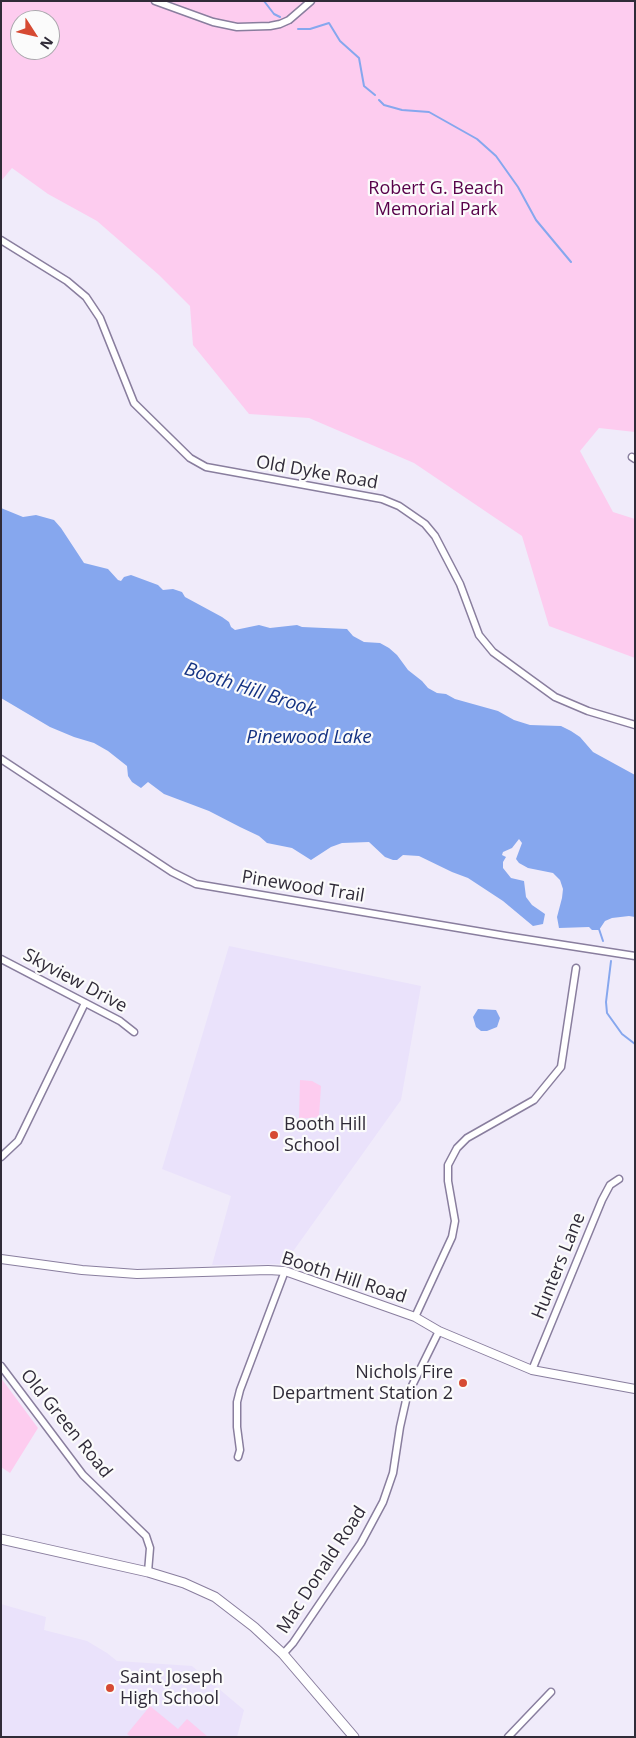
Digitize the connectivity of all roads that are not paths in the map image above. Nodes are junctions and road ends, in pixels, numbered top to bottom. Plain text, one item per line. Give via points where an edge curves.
1 (154, 1) edge
2 (311, 1) edge
3 (1, 240) edge
4 (635, 725) edge
5 (1, 759) edge
6 (635, 956) edge
7 (1, 959) edge
8 (576, 968) dead end
9 (85, 1003) junction
10 (134, 1032) dead end
11 (1, 1157) edge
12 (619, 1179) dead end
13 (1, 1259) edge
14 (285, 1271) junction
15 (415, 1317) junction
16 (439, 1331) junction
17 (1, 1366) edge
18 (532, 1370) junction
19 (635, 1389) edge
20 (238, 1457) dead end
21 (1, 1539) edge
22 (148, 1572) junction
23 (283, 1654) junction
24 (551, 1692) dead end
25 (354, 1737) edge
26 (508, 1737) edge

1 - 2 street via 237,27 280,24
3 - 4 street, Old Dyke Road via 67,281 86,297 100,318 134,403 190,458 206,467 382,500 399,506 425,524 434,536 460,584 479,635 493,652 555,697
5 - 6 street, Pinewood Trail via 172,872 196,884
7 - 9 street, Skyview Drive
8 - 15 street via 561,1067 534,1100 467,1138 448,1165 455,1221 452,1237
9 - 10 street, Skyview Drive
9 - 11 street via 23,1131 12,1148
12 - 18 street, Hunters Lane via 610,1185 602,1200
13 - 14 street, Booth Hill Road via 138,1274
14 - 15 street, Booth Hill Road
14 - 20 street via 240,1390 237,1402
15 - 16 street, Booth Hill Road
16 - 18 street, Booth Hill Road
16 - 23 street, Mac Donald Road via 407,1396 394,1473 383,1502 361,1543
17 - 22 street, Old Green Road via 83,1475 146,1536 150,1548
18 - 19 street, Booth Hill Road
21 - 22 main road
22 - 23 main road via 215,1597
23 - 25 main road
24 - 26 street

